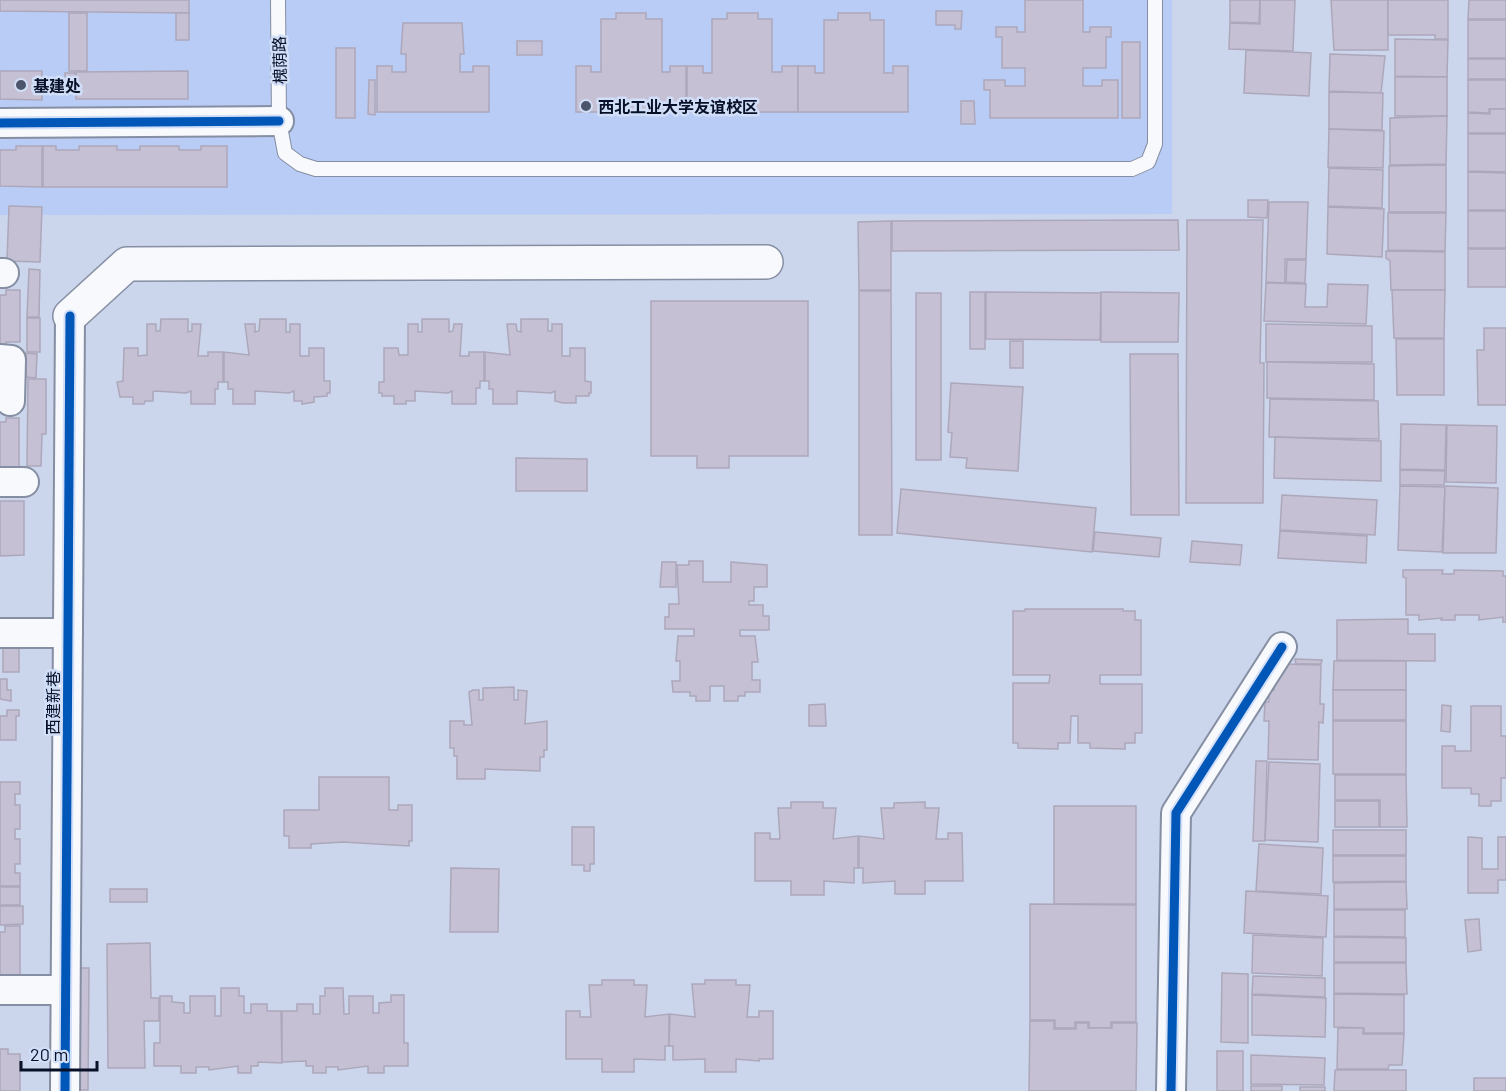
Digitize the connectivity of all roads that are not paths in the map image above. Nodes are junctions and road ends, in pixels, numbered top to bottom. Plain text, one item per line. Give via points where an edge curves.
1 (278, 0) edge
2 (1155, 0) edge
3 (279, 120) junction
4 (0, 123) edge
5 (766, 262) dead end
6 (70, 316) joint
7 (0, 360) edge
8 (10, 401) dead end
9 (0, 633) edge
10 (68, 633) junction
11 (1282, 647) dead end
12 (0, 990) edge
13 (65, 990) junction
14 (65, 1091) edge
15 (1171, 1091) edge

1 - 3 lane, 槐荫路
2 - 3 lane, 槐荫路 via 1155,144 1148,162 1132,169 316,169 300,165 285,153
3 - 4 street
5 - 6 main road via 127,264
6 - 10 street, 西建新巷
7 - 8 street via 11,360
9 - 10 street
10 - 13 street, 西建新巷
11 - 15 street via 1176,813
12 - 13 street
13 - 14 street, 西建新巷

